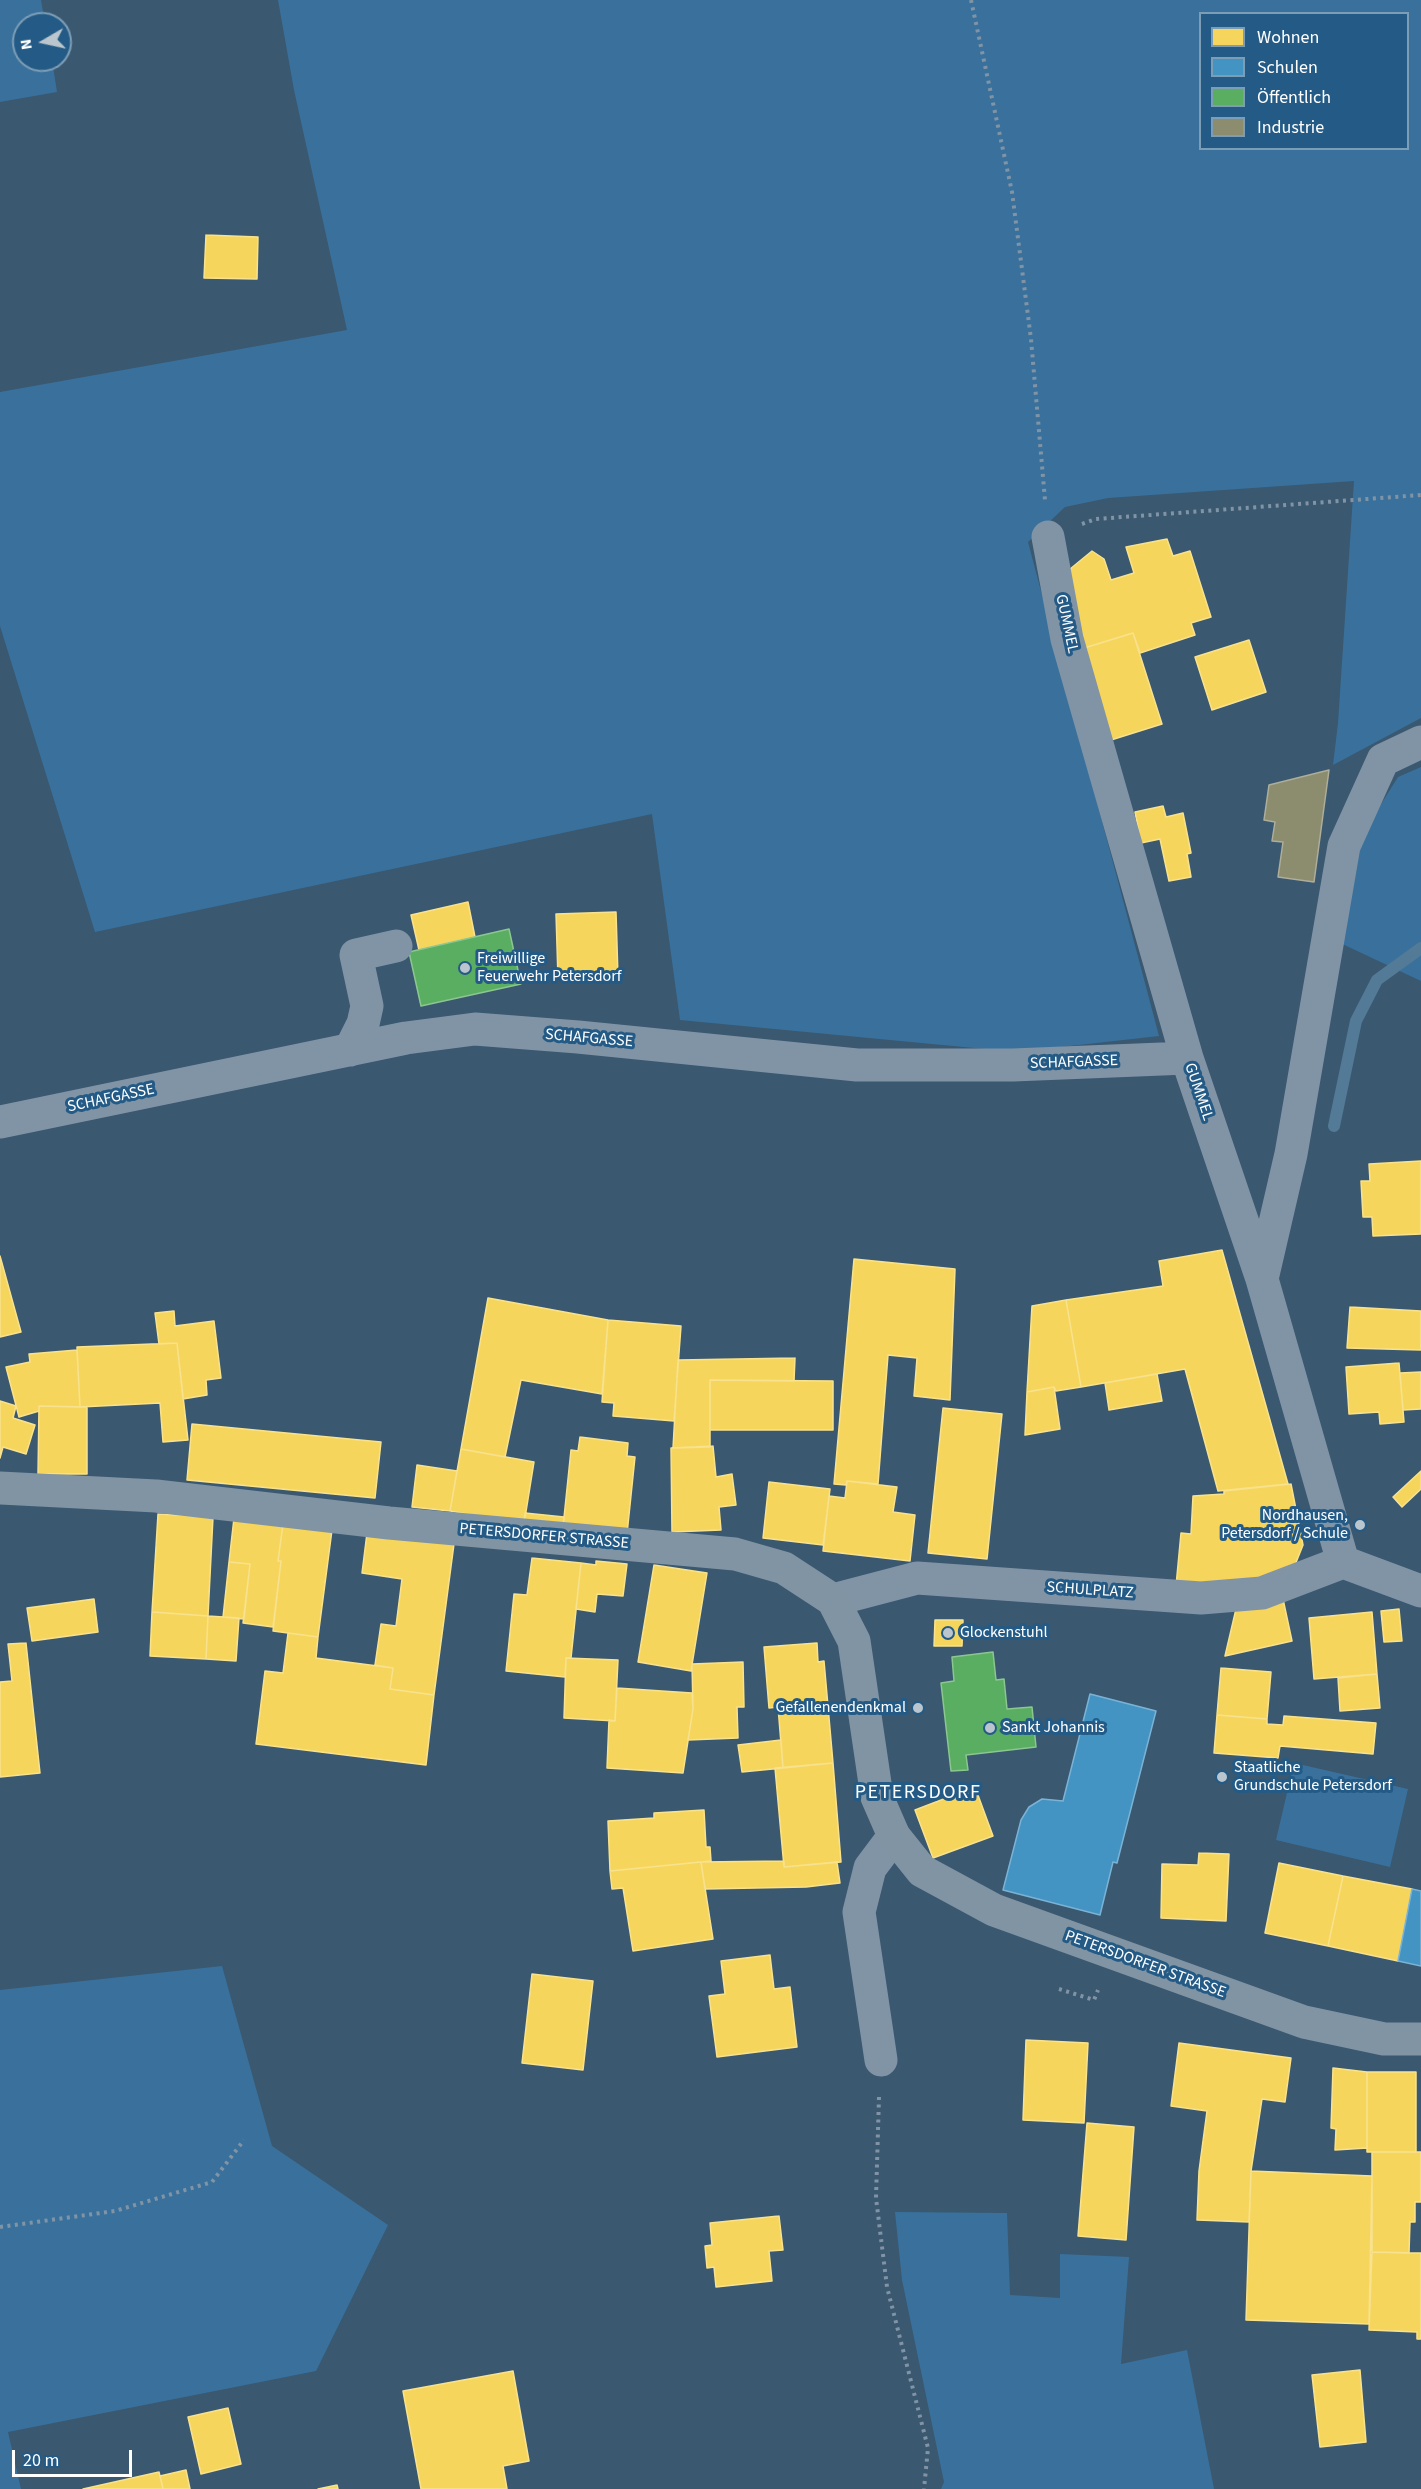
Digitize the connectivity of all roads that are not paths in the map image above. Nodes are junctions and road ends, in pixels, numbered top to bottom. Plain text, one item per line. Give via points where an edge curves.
1 (1048, 537) road end
2 (1421, 742) edge
3 (396, 946) dead end
4 (350, 1050) junction
5 (1187, 1058) junction
6 (0, 1122) edge
7 (1262, 1279) junction
8 (0, 1488) edge
9 (1343, 1562) junction
10 (1421, 1591) edge
11 (833, 1600) junction
12 (894, 1836) junction
13 (1421, 2039) edge
14 (881, 2060) road end

1 - 5 street, GUMMEL via 1067,639
2 - 7 street via 1383,760 1344,846 1291,1154
3 - 4 street via 356,955 367,1006
4 - 5 street, SCHAFGASSE via 475,1029 857,1065 1013,1065
4 - 6 street, SCHAFGASSE
5 - 7 street, GUMMEL
7 - 9 street, GUMMEL
8 - 11 main road, PETERSDORFER STRASSE via 156,1496 389,1523 735,1554 784,1568
9 - 10 street
9 - 11 street, SCHULPLATZ via 1262,1593 1221,1597 917,1578
11 - 12 main road, PETERSDORFER STRASSE via 854,1641 878,1797
12 - 13 main road, PETERSDORFER STRASSE via 922,1871 994,1910 1305,2022 1384,2038
12 - 14 street via 870,1868 859,1912

